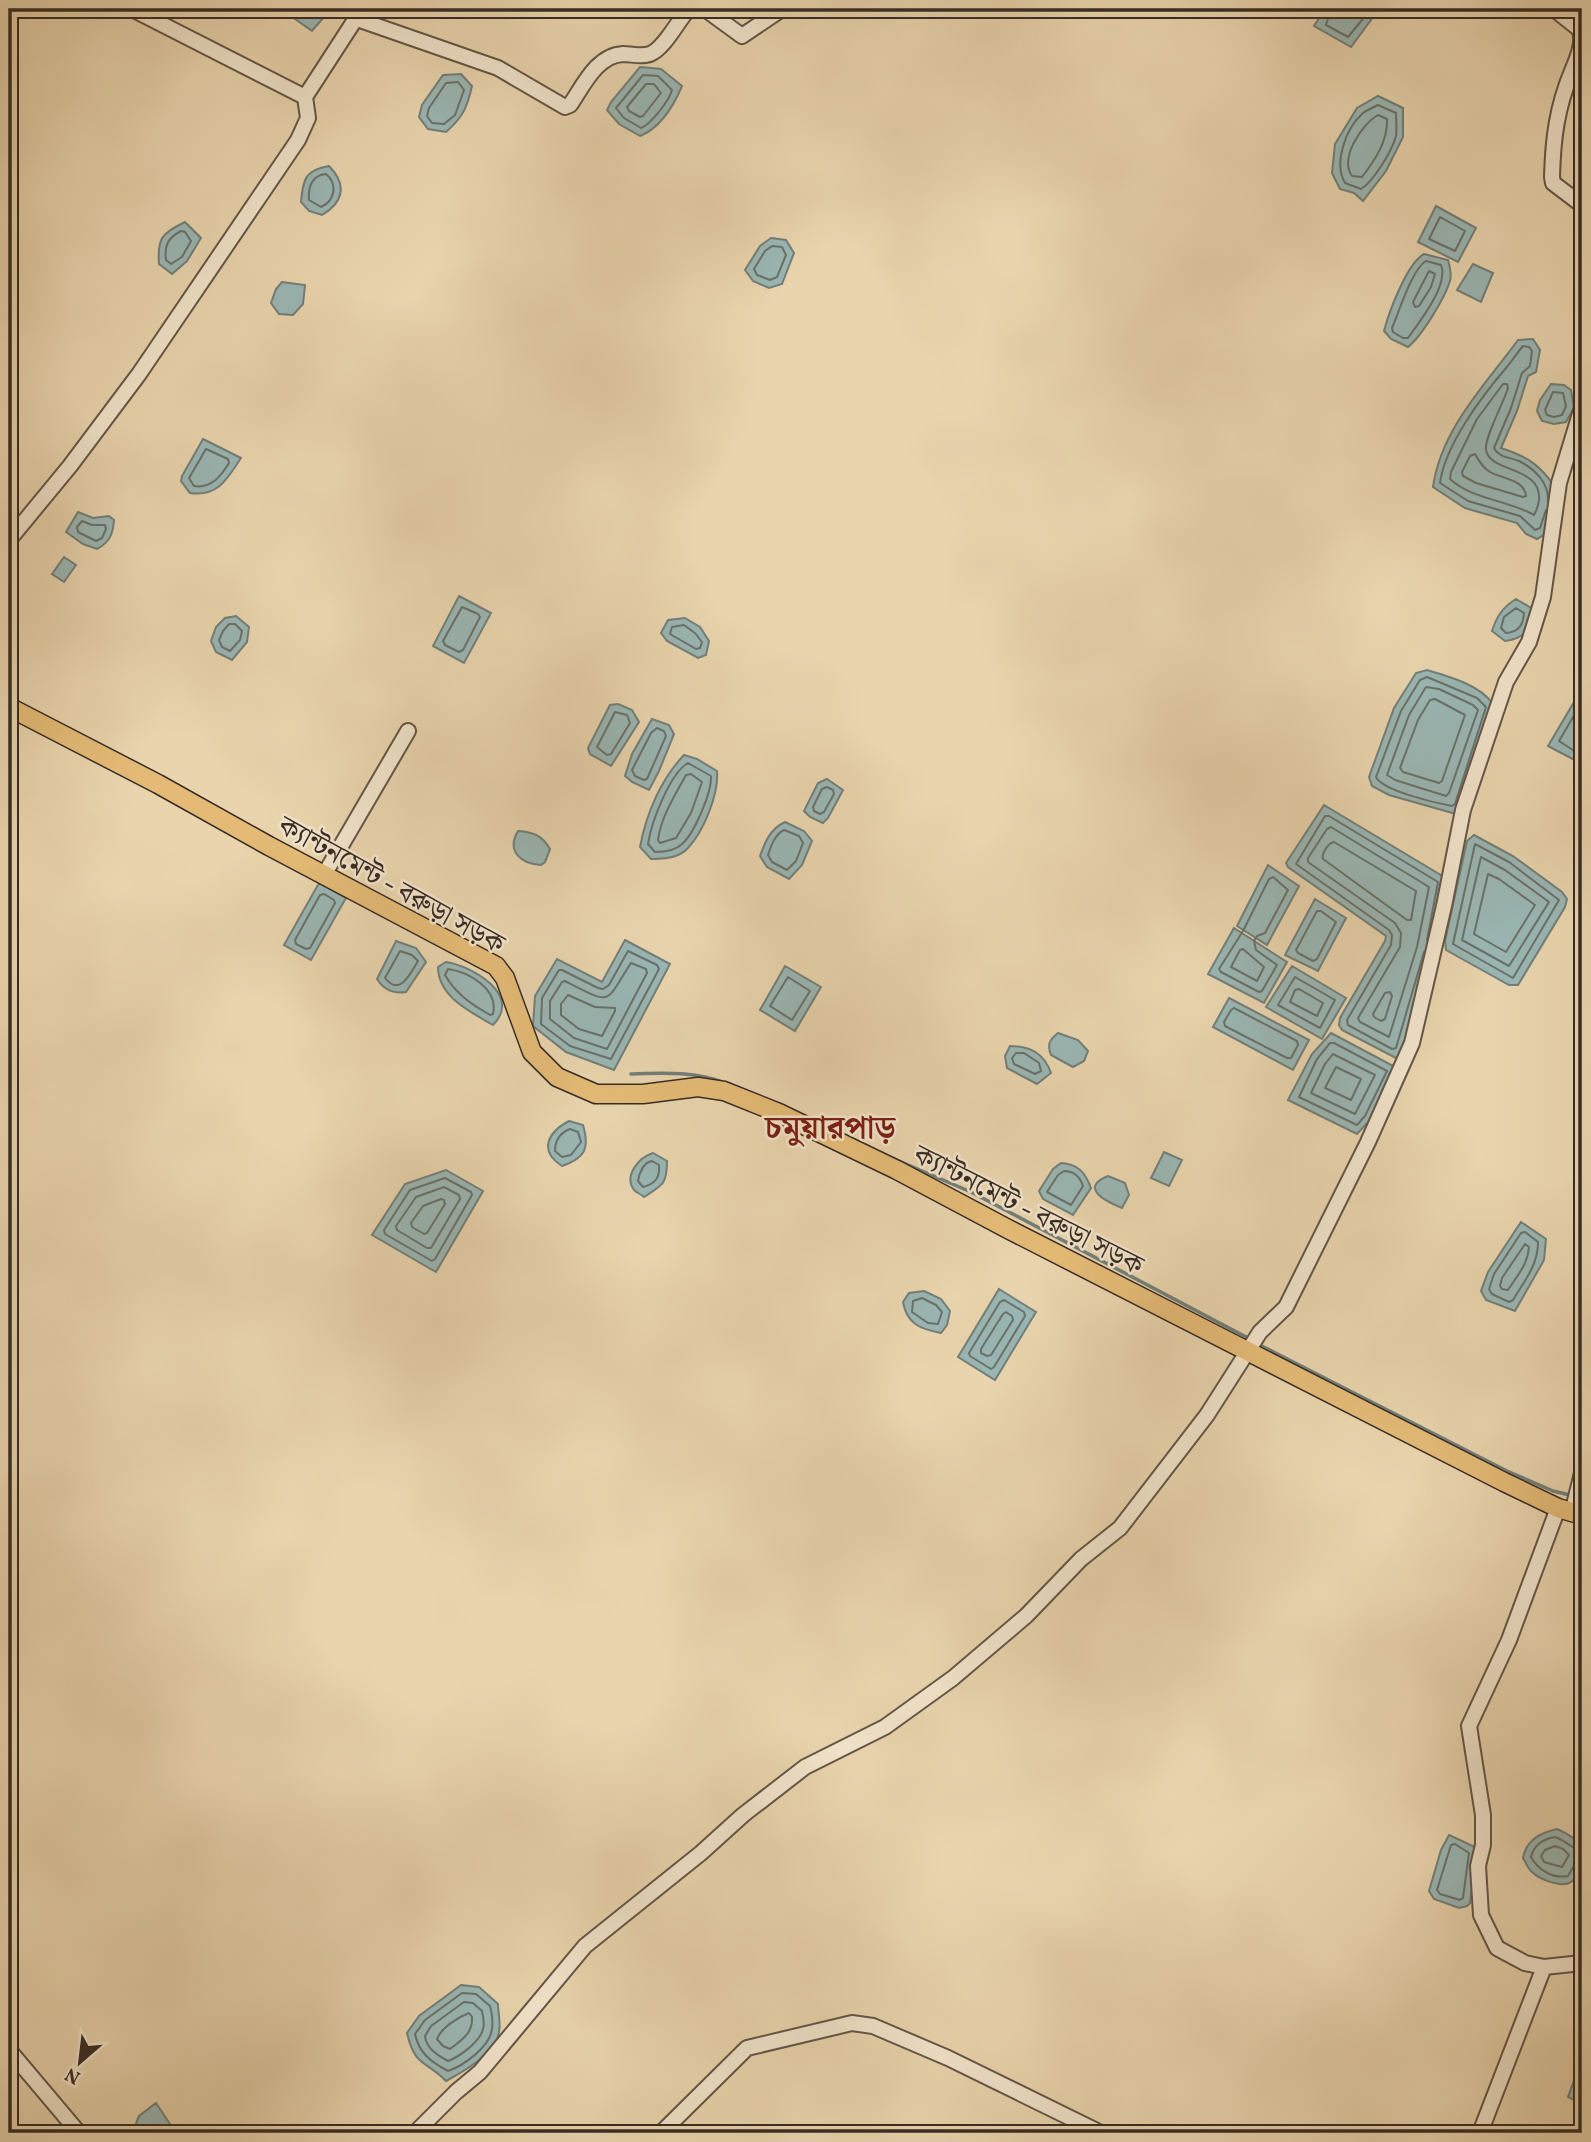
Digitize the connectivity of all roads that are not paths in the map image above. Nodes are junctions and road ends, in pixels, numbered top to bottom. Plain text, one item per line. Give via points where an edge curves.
1 (132, 9) edge
2 (689, 9) edge
3 (705, 9) edge
4 (782, 9) edge
5 (1554, 9) edge
6 (359, 14) edge
7 (305, 97) junction
8 (1582, 205) edge
9 (1582, 407) edge
10 (9, 540) edge
11 (9, 707) edge
12 (408, 731) dead end
13 (324, 875) junction
14 (1247, 1350) junction
15 (1582, 1473) edge
16 (1571, 1512) edge
17 (1582, 1963) edge
18 (1544, 1967) junction
19 (9, 2050) edge
20 (79, 2133) edge
21 (415, 2133) edge
22 (661, 2133) edge
23 (1101, 2133) edge
24 (1480, 2133) edge

1 - 7 street
2 - 6 street via 659,48 649,55 609,58 594,69 565,107 498,68
3 - 4 street via 742,36
5 - 8 street via 1581,34 1553,135 1552,177 1553,183
6 - 7 street
7 - 10 street via 308,118 291,151 139,374
9 - 14 street via 1559,483 1543,597 1529,642 1506,682 1463,810 1412,1043 1286,1307
11 - 13 main road, ক্যান্টনমেন্ট - বরুড়া সড়ক
12 - 13 street
13 - 14 main road, ক্যান্টনমেন্ট - বরুড়া সড়ক via 496,966 505,978 532,1052 557,1077 596,1094 698,1087 724,1091 897,1170
14 - 16 main road, ক্যান্টনমেন্ট - বরুড়া সড়ক
14 - 21 street via 1207,1415 1120,1528 953,1678 885,1727 805,1767 584,1946 480,2072
15 - 16 street
16 - 18 street via 1469,1726 1483,1815 1478,1866 1481,1915 1497,1948
17 - 18 street
18 - 24 street
19 - 20 street
22 - 23 street via 747,2048 852,2024 873,2026 948,2058

